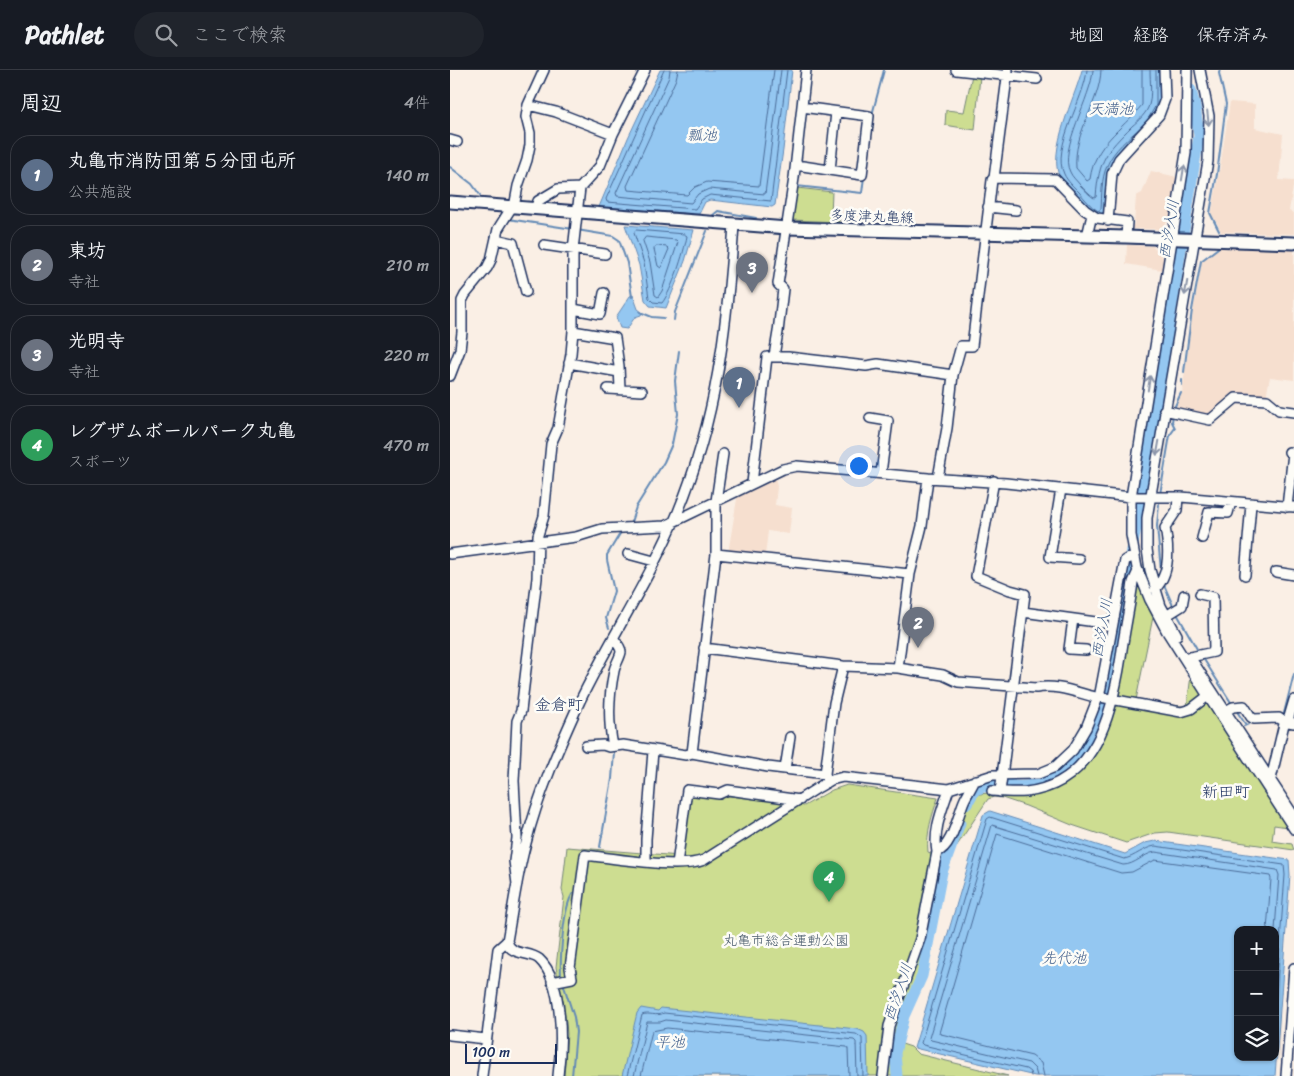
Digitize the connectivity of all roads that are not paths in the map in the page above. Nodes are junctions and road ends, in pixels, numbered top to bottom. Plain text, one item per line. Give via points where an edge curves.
1 (544, 70) edge
2 (645, 70) edge
3 (806, 70) edge
4 (956, 70) edge
5 (1164, 70) edge
6 (1181, 70) edge
7 (1200, 70) edge
8 (1008, 73) edge
9 (1187, 75) edge
10 (1037, 79) dead end
11 (528, 106) junction
12 (802, 107) junction
13 (836, 112) junction
14 (613, 134) junction
15 (796, 165) junction
16 (830, 170) junction
17 (994, 178) junction
18 (580, 188) junction
19 (450, 202) edge
20 (988, 207) junction
21 (511, 208) junction
22 (535, 209) junction
23 (1016, 210) dead end
24 (578, 212) junction
25 (1092, 215) junction
26 (1108, 221) junction
27 (734, 225) junction
28 (787, 228) junction
29 (986, 234) junction
30 (1087, 236) junction
31 (1126, 236) junction
32 (496, 239) junction
33 (1184, 239) junction
34 (1294, 243) edge
35 (544, 245) dead end
36 (573, 250) junction
37 (605, 254) dead end
38 (526, 292) dead end
39 (604, 293) dead end
40 (573, 309) junction
41 (573, 331) junction
42 (774, 356) junction
43 (569, 362) junction
44 (619, 372) junction
45 (953, 375) junction
46 (450, 376) edge
47 (608, 389) dead end
48 (620, 389) junction
49 (642, 391) dead end
50 (1164, 410) junction
51 (1294, 412) edge
52 (870, 418) dead end
53 (1289, 452) dead end
54 (723, 454) dead end
55 (881, 474) junction
56 (933, 478) junction
57 (994, 481) junction
58 (752, 483) junction
59 (1061, 489) junction
60 (1141, 497) junction
61 (1178, 498) junction
62 (716, 501) junction
63 (1231, 502) junction
64 (1251, 504) junction
65 (1290, 507) edge
66 (673, 523) junction
67 (1202, 538) dead end
68 (537, 542) junction
69 (450, 554) edge
70 (628, 554) dead end
71 (716, 554) junction
72 (1135, 556) junction
73 (1079, 559) dead end
74 (654, 561) junction
75 (1137, 570) junction
76 (1276, 572) dead end
77 (910, 574) junction
78 (1294, 574) edge
79 (1245, 575) dead end
80 (1155, 589) junction
81 (1200, 594) dead end
82 (1184, 595) dead end
83 (1023, 612) junction
84 (1166, 616) junction
85 (1073, 619) junction
86 (1102, 623) dead end
87 (613, 638) junction
88 (704, 648) junction
89 (1086, 650) dead end
90 (1188, 659) junction
91 (843, 666) junction
92 (898, 668) junction
93 (1013, 686) junction
94 (1211, 694) junction
95 (1100, 697) junction
96 (1114, 699) junction
97 (1293, 706) edge
98 (1229, 710) junction
99 (1286, 721) edge
100 (790, 737) dead end
101 (586, 746) dead end
102 (613, 746) junction
103 (654, 751) junction
104 (692, 753) junction
105 (785, 769) junction
106 (1002, 777) junction
107 (826, 778) junction
108 (975, 780) junction
109 (1268, 781) junction
110 (949, 789) junction
111 (800, 800) junction
112 (1294, 816) edge
113 (1294, 829) edge
114 (937, 852) junction
115 (646, 861) junction
116 (677, 864) junction
117 (517, 884) junction
118 (507, 941) junction
119 (1294, 968) edge
120 (552, 982) junction
121 (450, 1035) edge
122 (486, 1039) junction
123 (482, 1076) edge
124 (558, 1076) edge
125 (883, 1076) edge
126 (1286, 1076) edge

1 - 11 street
2 - 14 street
3 - 12 street
4 - 8 street
5 - 26 street via 1165,99 1159,115 1119,159 1112,174
6 - 9 street
7 -> 33 street via 1209,116 1210,144
8 - 10 street
8 - 17 street
33 -> 9 street
11 - 14 street via 556,112
11 - 21 street via 527,160
12 - 13 street
12 - 15 street
13 - 16 street
13 - 16 street via 869,116 862,175
14 - 18 street via 600,166
15 - 16 street
15 - 28 street
17 - 20 street
17 - 25 street via 1056,179
18 - 22 street via 558,189 538,200
18 - 24 street
19 - 21 main road, 多度津丸亀線
20 - 23 street
20 - 29 street
21 - 22 main road, 多度津丸亀線
21 - 32 street via 498,229
22 - 24 main road, 多度津丸亀線
24 - 27 main road, 多度津丸亀線
24 - 36 street
25 - 26 street
25 - 30 street
26 - 31 street via 1127,222
27 - 28 main road, 多度津丸亀線
27 - 66 street via 723,344 712,406 698,457
28 - 29 main road, 多度津丸亀線
28 - 42 street via 778,284 783,289
29 - 30 main road, 多度津丸亀線
29 - 45 street via 972,346 961,346
30 - 31 main road, 多度津丸亀線
31 - 33 main road, 多度津丸亀線
32 - 38 street via 513,243
32 - 46 street via 487,268 462,301 460,350
33 - 34 main road, 多度津丸亀線
33 -> 50 street
60 -> 33 street
35 - 36 street
36 - 37 street
36 - 40 street
39 - 40 street via 600,314
40 - 41 street
41 - 43 street
41 - 44 street via 615,338
42 - 45 street via 866,366 878,364
42 - 58 street via 766,360
43 - 44 street
43 - 68 street via 558,428 551,444 546,499
44 - 48 street
45 - 56 street via 947,428
47 - 48 street
48 - 49 street
50 - 51 street via 1210,420 1236,398 1267,400 1279,410
50 -> 60 street
52 - 55 street via 888,421
53 - 65 street via 1293,453
54 - 62 street
55 - 56 street
55 - 58 street via 797,466
56 - 57 street
56 - 77 street
57 - 59 street
57 - 83 street via 976,576 1025,594
58 - 62 street
59 - 60 street
59 - 73 street via 1050,557
60 - 61 street
60 - 72 street via 1131,535
60 - 80 street via 1147,518 1147,549
61 - 63 street
61 - 80 street via 1177,510 1166,528 1166,567
62 - 66 street
62 - 71 street
63 - 64 street
63 - 67 street via 1228,513 1209,512
64 - 65 street
64 - 79 street
66 - 68 street via 602,529 576,537
66 - 74 street
68 - 69 street
68 - 117 street via 537,578 521,711 517,721 514,781
70 - 74 street
71 - 77 street
71 - 88 street
72 - 75 street
72 - 95 street via 1125,560
74 - 87 street
75 - 90 street via 1156,612
75 - 96 street
76 - 78 street
77 - 92 street
80 - 84 street
81 - 90 street via 1213,597 1214,652
82 - 84 street via 1182,606
83 - 85 street
83 - 93 street
84 - 90 street
85 - 86 street
85 - 89 street via 1069,649
87 - 102 street via 621,652 611,694
87 - 117 street via 558,750 526,841
88 - 91 street
88 - 104 street
90 - 94 street
91 - 92 street
91 - 107 street via 834,703
92 - 93 street via 944,676 958,682
93 - 95 street via 1048,686
93 - 106 street
94 - 96 street via 1191,709 1181,712
94 - 98 street
95 - 96 street
95 - 106 street via 1079,743 1062,762 1046,772
96 - 106 street via 1091,753 1072,774 1031,791 996,791
97 - 99 street
98 - 99 street via 1244,706 1251,718
98 - 109 street
99 - 109 street
100 - 105 street
101 - 102 street
102 - 103 street
103 - 104 street
103 - 115 street
104 - 105 street
105 - 107 street
106 - 108 street
107 - 110 street via 843,777
107 - 111 street
108 - 110 street
108 - 114 street via 950,838
109 - 112 street
109 - 113 street
110 - 114 street via 936,833
111 - 116 street via 704,860
111 - 116 street via 728,790 719,794 687,790
114 - 125 street via 920,939 889,1026
115 - 116 street
115 - 120 street via 585,855 570,968 572,978
117 - 118 street
118 - 120 street via 512,949 537,958
118 - 122 street via 498,949
119 - 126 street
120 - 124 street via 561,1030
121 - 122 street
122 - 123 street

